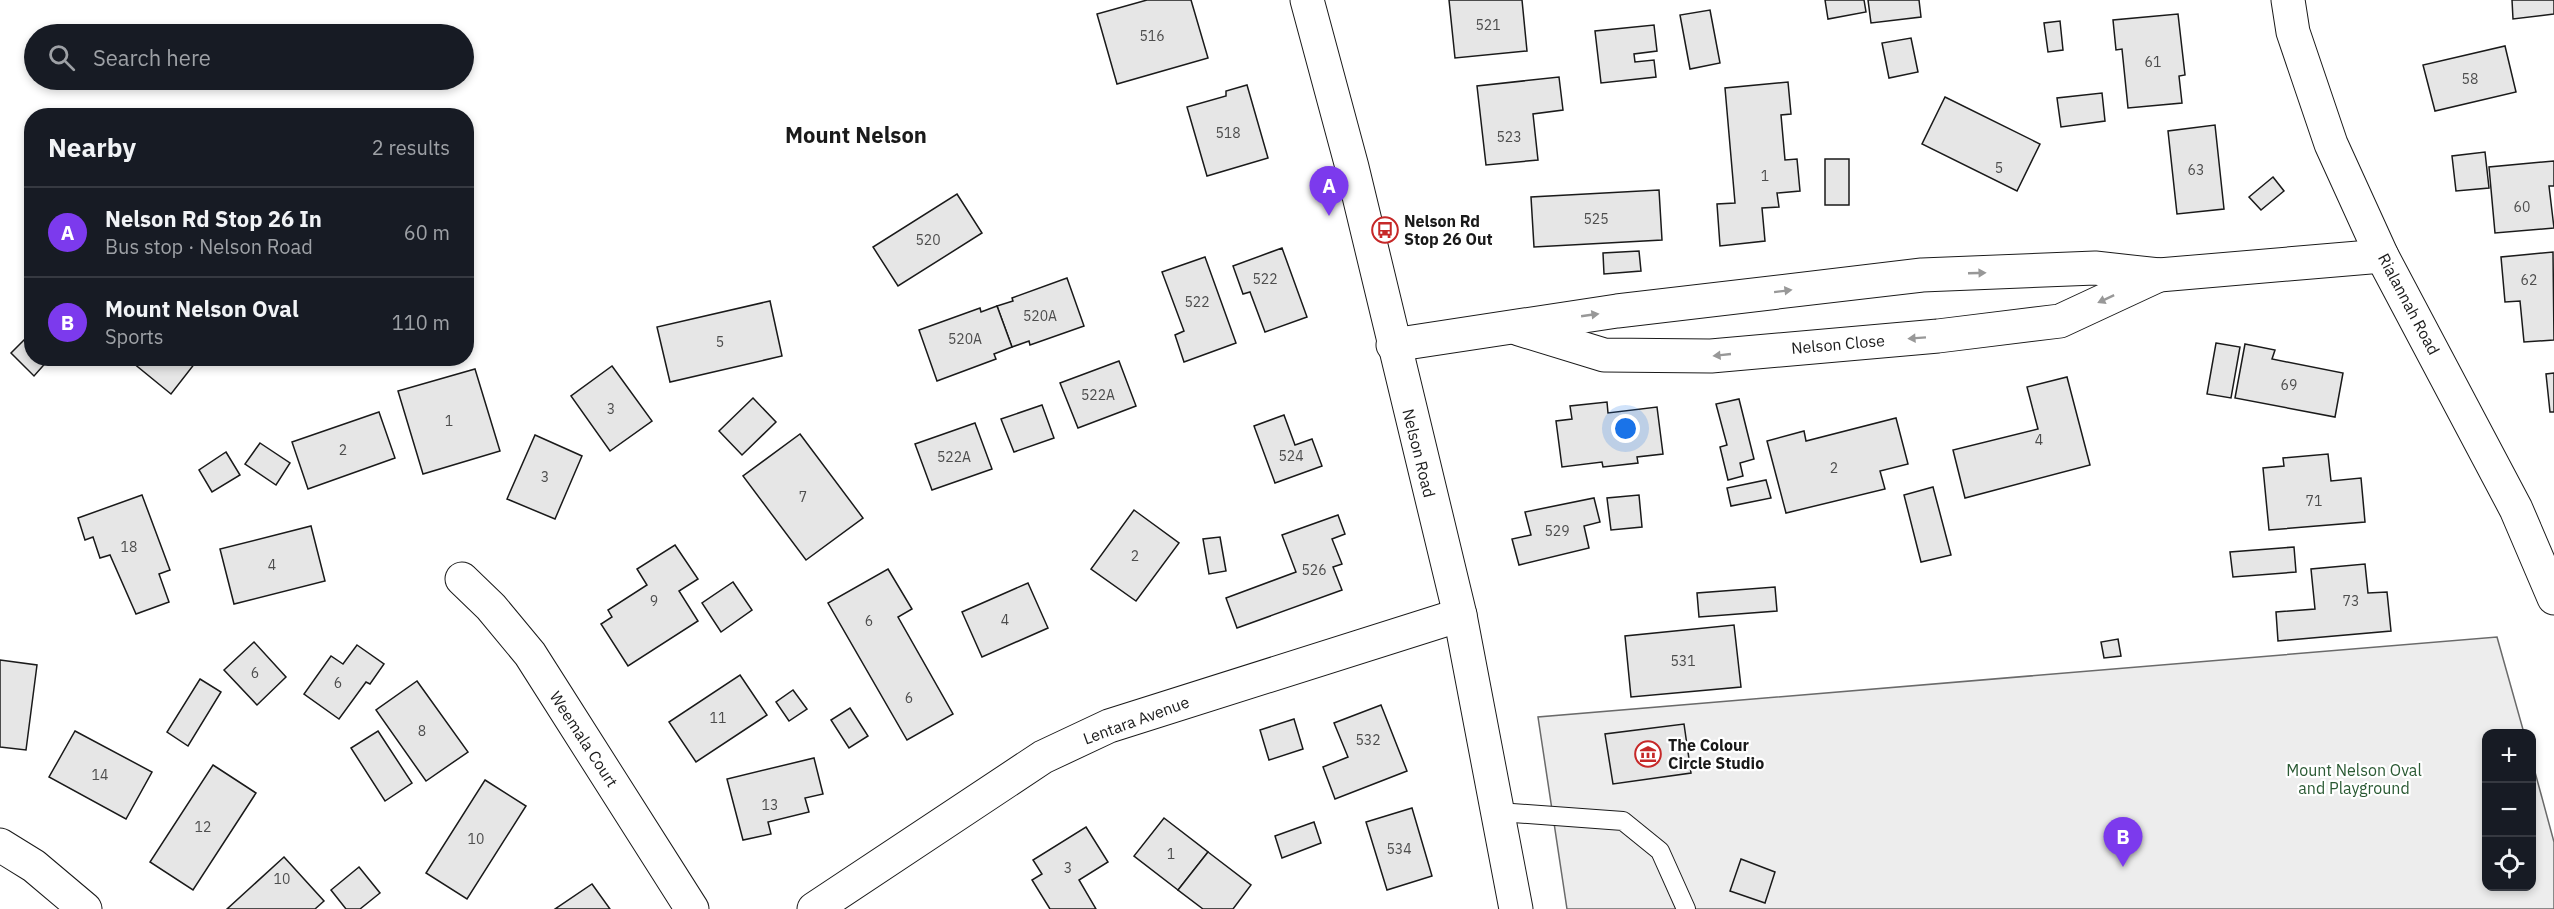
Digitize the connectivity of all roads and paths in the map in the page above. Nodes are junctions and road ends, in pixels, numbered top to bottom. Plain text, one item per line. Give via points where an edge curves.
1 (1307, 0) edge
2 (2288, 0) edge
3 (2382, 256) junction
4 (2159, 275) junction
5 (1511, 327) junction
6 (1393, 345) junction
7 (462, 579) dead end
8 (2554, 598) edge
9 (1460, 615) junction
10 (1499, 812) junction
11 (0, 845) edge
12 (85, 909) edge
13 (692, 909) edge
14 (814, 909) edge
15 (1516, 909) edge
16 (1686, 909) edge

1 - 6 street, Nelson Road via 1352,167
2 - 3 street, Rialannah Road via 2293,33 2331,144
3 - 4 street, Nelson Close
3 - 8 street, Rialannah Road via 2516,508
5 -> 4 street, Nelson Close via 1922,275 2095,268
4 -> 5 street, Nelson Close via 2060,321 1712,356 1604,355
5 - 6 street, Nelson Close
6 - 9 street, Nelson Road
7 - 13 street, Weemala Court via 530,654
9 - 10 street, Nelson Road
9 - 14 street, Lentara Avenue via 1109,726 1043,757
10 - 15 street, Nelson Road
10 - 16 lane via 1623,821 1660,851
11 - 12 street via 41,872

